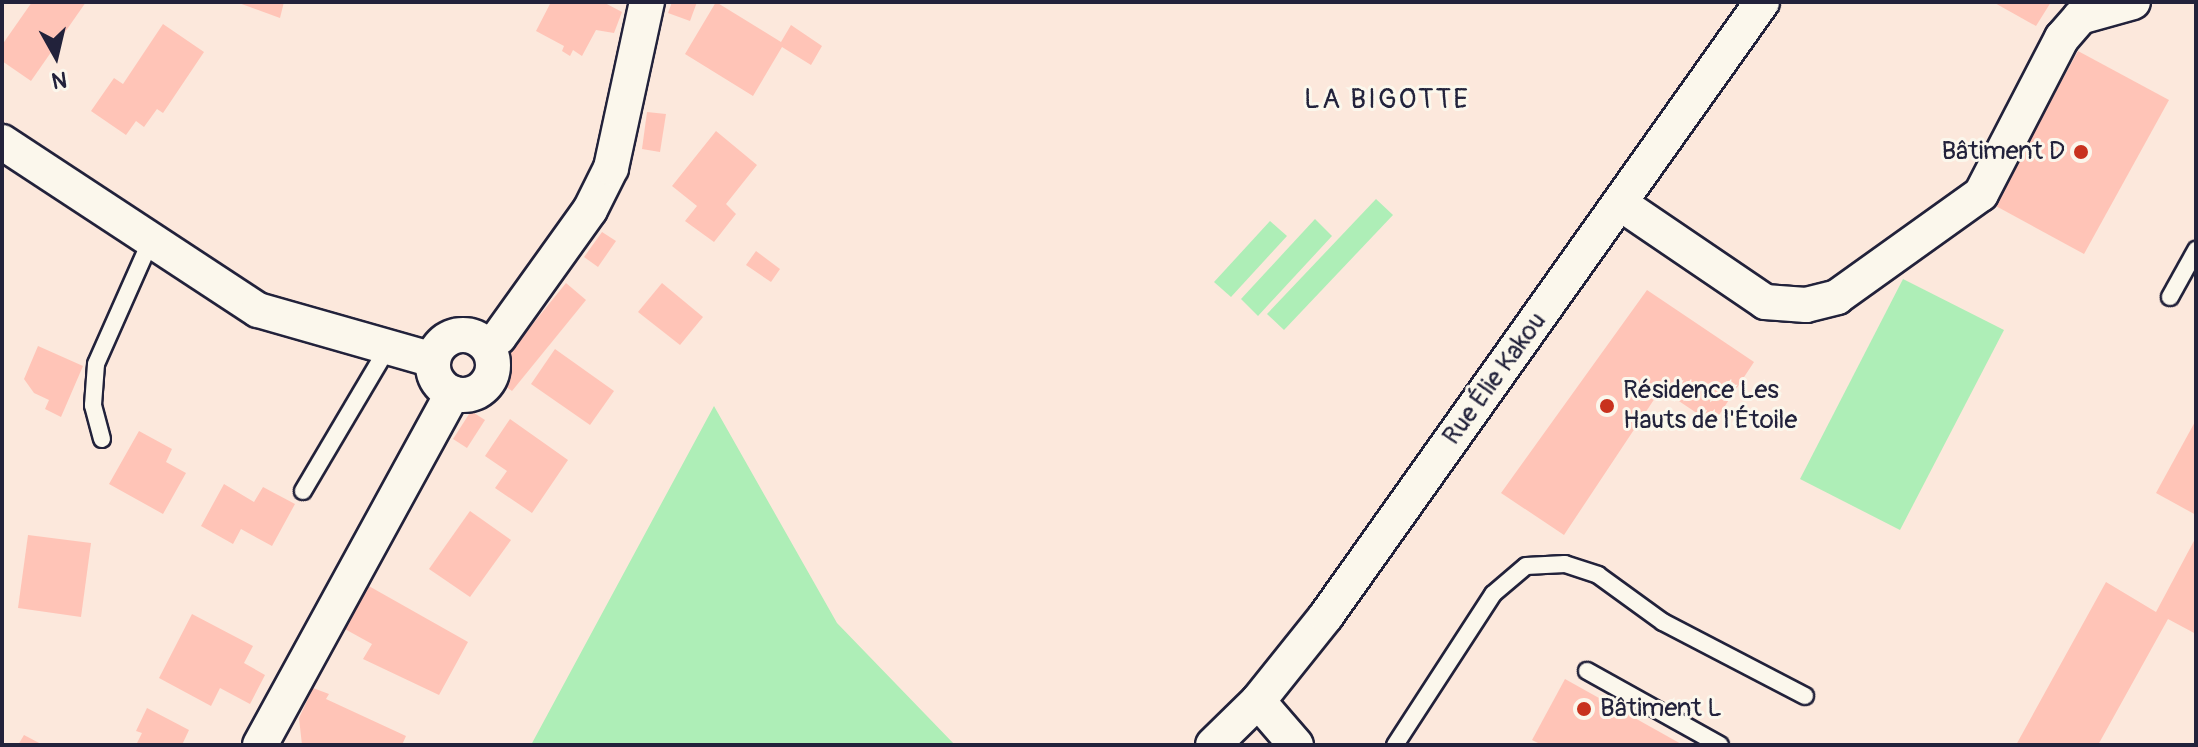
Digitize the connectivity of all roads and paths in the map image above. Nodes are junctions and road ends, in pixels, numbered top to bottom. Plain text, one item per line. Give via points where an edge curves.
1 (647, 2) edge
2 (1762, 2) edge
3 (2133, 2) edge
4 (2, 142) edge
5 (1621, 204) junction
6 (151, 240) junction
7 (2196, 250) edge
8 (2170, 297) dead end
9 (487, 346) junction
10 (388, 347) junction
11 (433, 360) junction
12 (453, 393) junction
13 (102, 439) dead end
14 (303, 491) dead end
15 (1587, 671) dead end
16 (1805, 696) dead end
17 (1258, 701) junction
18 (260, 745) edge
19 (1213, 745) edge
20 (1296, 745) edge
21 (1395, 745) edge
22 (1720, 745) edge

1 - 9 street via 611,168 550,266
2 - 5 street, Rue Élie Kakou
3 - 5 street via 2080,17 2062,38 1981,194 1837,297 1806,305 1765,302
4 - 6 street
5 - 17 street, Rue Élie Kakou via 1326,616
6 - 10 street via 258,310
6 - 13 lane via 96,364 93,405
7 - 8 lane
9 - 11 street via 455,335 440,345
9 - 12 street via 493,365 489,381 472,394
10 - 11 street
10 - 14 lane
11 - 12 street via 435,378
12 - 18 street
15 - 22 lane
16 - 21 lane via 1663,622 1598,575 1565,564 1526,566 1493,594
17 - 19 street, Rue Élie Kakou
17 - 20 street

